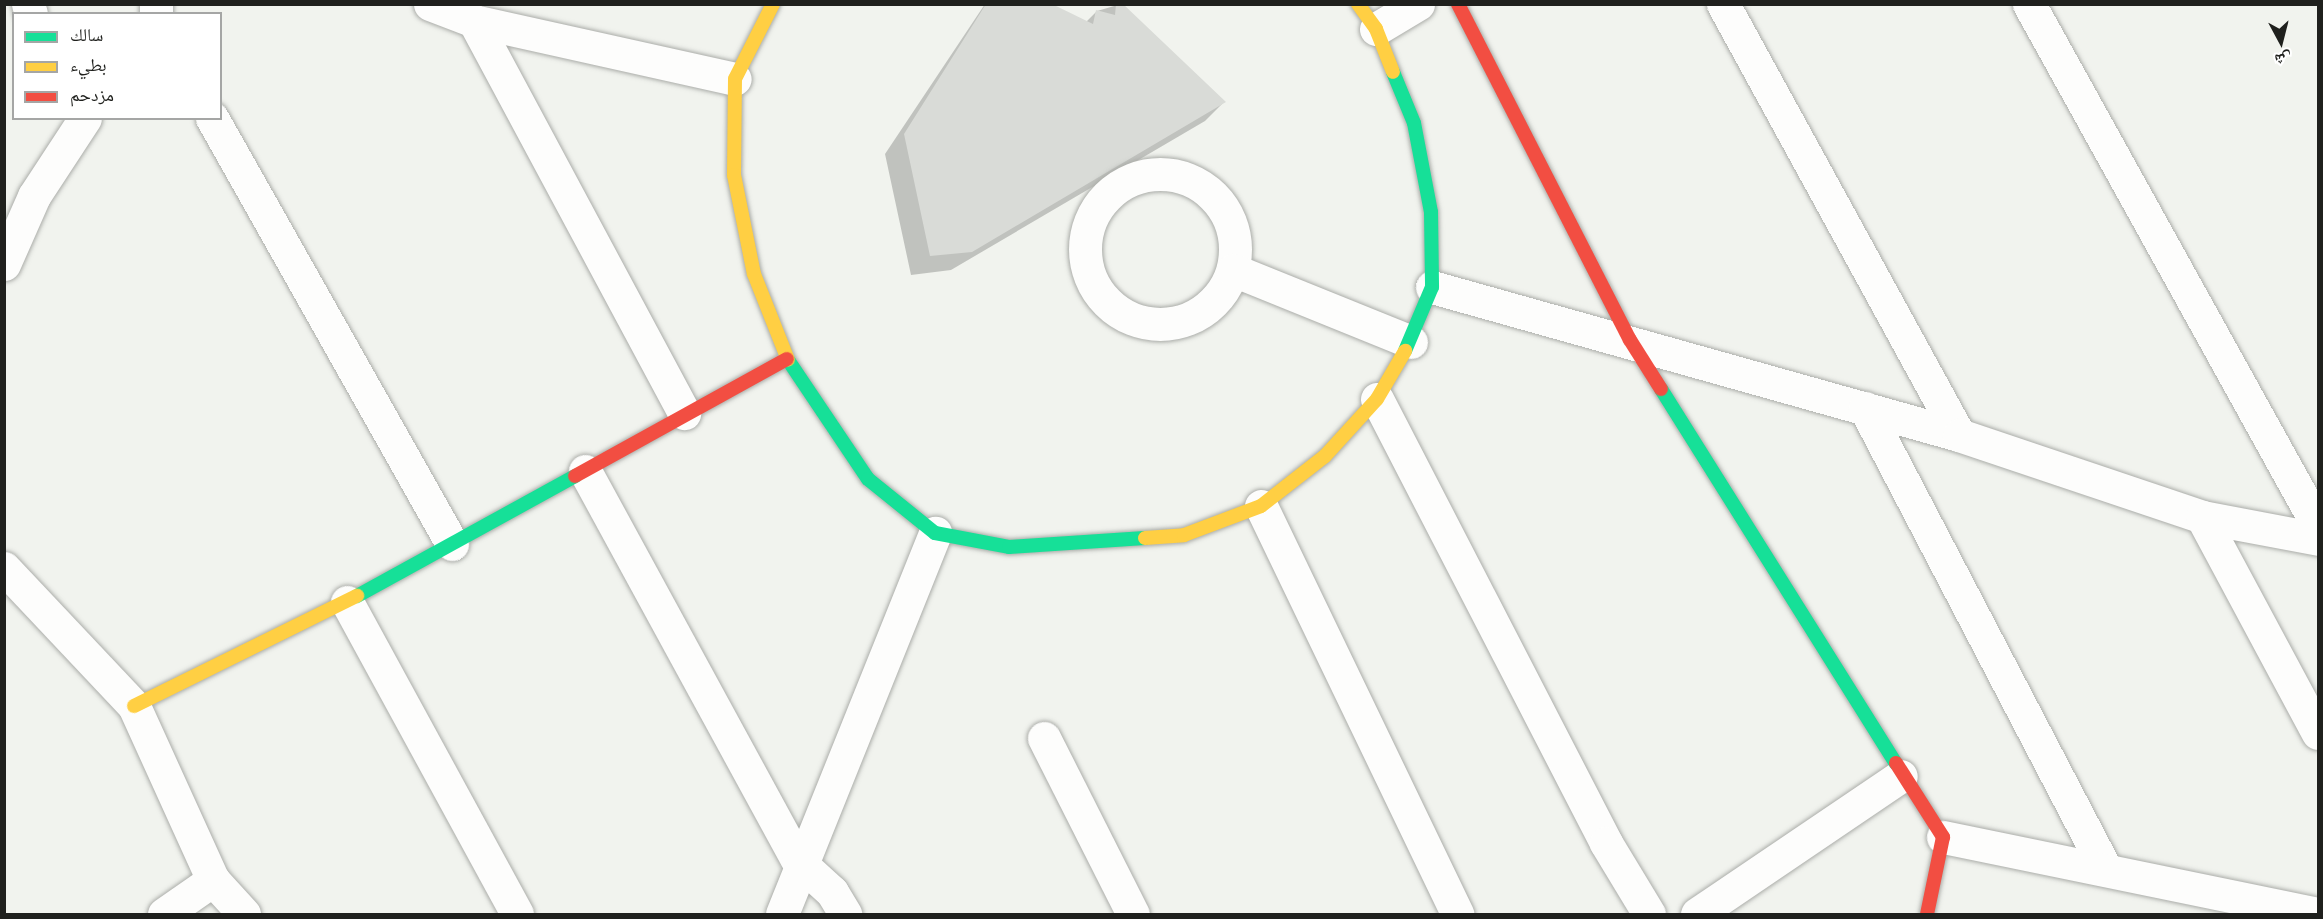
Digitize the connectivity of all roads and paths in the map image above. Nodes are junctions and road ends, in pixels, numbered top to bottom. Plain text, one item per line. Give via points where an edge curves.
1 (430, 4) edge
2 (773, 4) edge
3 (1418, 4) edge
4 (1458, 4) edge
5 (1723, 4) edge
6 (2029, 4) edge
7 (1367, 17) edge
8 (474, 21) junction
9 (735, 79) junction
10 (213, 120) edge
11 (77, 123) edge
12 (4, 264) edge
13 (1233, 270) junction
14 (1432, 286) junction
15 (1630, 340) junction
16 (1411, 342) junction
17 (787, 359) junction
18 (1377, 399) junction
19 (1865, 408) junction
20 (684, 413) junction
21 (1959, 435) junction
22 (585, 471) junction
23 (1261, 506) junction
24 (2202, 517) junction
25 (2319, 526) edge
26 (935, 533) junction
27 (2319, 539) edge
28 (452, 544) junction
29 (6, 572) edge
30 (347, 603) junction
31 (134, 706) junction
32 (2319, 733) edge
33 (1044, 738) dead end
34 (1901, 776) junction
35 (1943, 837) junction
36 (798, 861) junction
37 (2105, 868) junction
38 (213, 880) junction
39 (164, 915) edge
40 (244, 915) edge
41 (517, 915) edge
42 (782, 915) edge
43 (845, 915) edge
44 (1132, 915) edge
45 (1457, 915) edge
46 (1649, 915) edge
47 (1697, 915) edge
48 (1928, 915) edge
49 (2318, 915) edge

1 - 8 street
2 - 9 street
3 - 7 street
4 - 15 street
5 - 21 street
6 - 25 street
7 - 14 street via 1414,123 1431,212
8 - 9 street
8 - 20 street
9 - 17 street via 734,175 754,274
10 - 28 street
11 - 12 street via 34,196
13 - 13 street via 1225,287 1198,314 1172,323 1144,322 1126,317 1098,292 1089,276 1084,239 1099,204 1112,190 1147,174 1185,177 1216,198 1227,214 1234,232
13 - 16 street
14 - 15 street
14 - 16 street
15 - 19 street
15 - 34 street
16 - 18 street
17 - 20 street
17 - 26 street via 824,422 868,479
18 - 23 street via 1325,456
18 - 46 street via 1606,843
19 - 21 street
19 - 37 street
20 - 22 street
21 - 24 street
22 - 28 street
22 - 36 street
23 - 26 street via 1184,535 1089,546 1009,547
23 - 45 street
24 - 27 street
24 - 32 street
26 - 36 street
28 - 30 street
29 - 31 street
30 - 31 street
30 - 41 street
31 - 38 street
33 - 44 street
34 - 35 street
34 - 47 street
35 - 37 street
35 - 48 street
36 - 42 street
36 - 43 street via 832,892
37 - 49 street
38 - 39 street
38 - 40 street

